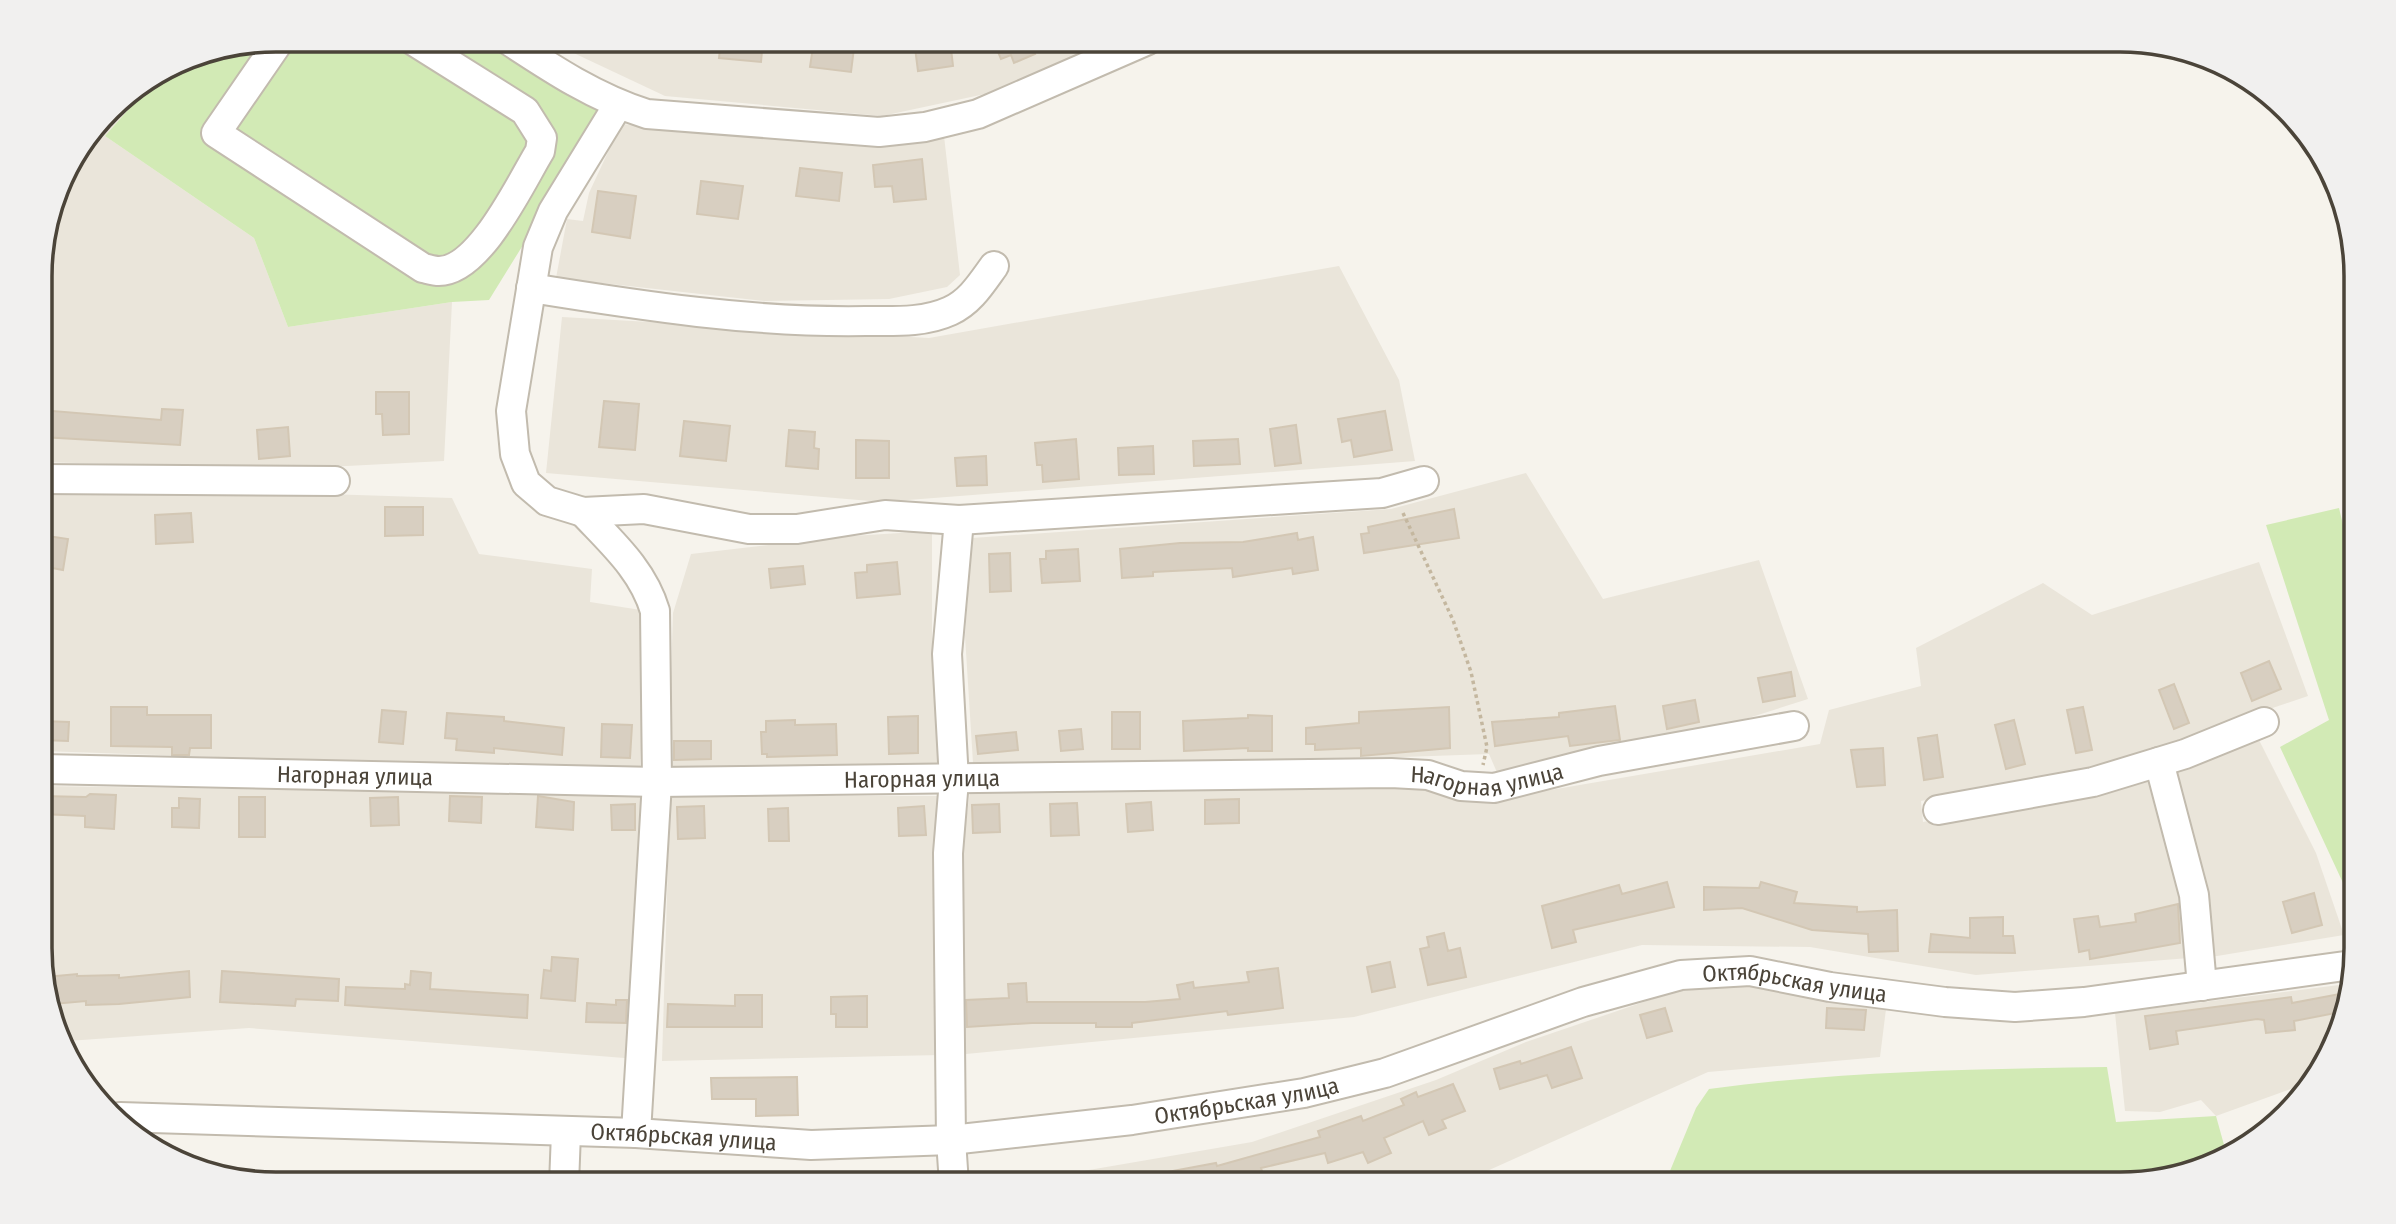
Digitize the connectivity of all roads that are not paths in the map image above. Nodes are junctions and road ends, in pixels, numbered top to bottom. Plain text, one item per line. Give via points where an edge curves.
1 (272, 52) edge
2 (431, 52) edge
3 (526, 52) edge
4 (1120, 52) edge
5 (618, 104) junction
6 (994, 266) dead end
7 (531, 288) junction
8 (53, 479) edge
9 (335, 481) dead end
10 (1411, 486) road end
11 (583, 512) junction
12 (959, 520) junction
13 (2264, 722) dead end
14 (1794, 726) dead end
15 (2160, 762) junction
16 (52, 769) edge
17 (954, 780) junction
18 (657, 782) junction
19 (1938, 810) dead end
20 (2343, 966) edge
21 (2202, 986) junction
22 (131, 1117) edge
23 (566, 1133) junction
24 (636, 1133) junction
25 (951, 1140) junction
26 (564, 1172) edge
27 (953, 1172) edge

1 - 2 street via 216,133 423,268 440,271 468,259 486,239 540,151 542,138 525,111
3 - 5 street
4 - 5 street via 978,114 879,132 647,114
5 - 7 street via 553,211 538,247
6 - 7 street via 972,296 949,312 917,320 696,314
7 - 11 street via 511,411 516,454 526,483 547,501
8 - 9 street
10 - 12 street
11 - 12 street via 644,509 750,528 797,529 885,515
11 - 18 street via 635,568 655,611
12 - 17 street via 947,654
13 - 15 street
14 - 17 street, Нагорная улица via 1599,761 1494,788 1391,773
15 - 19 street via 2093,782
15 - 21 street via 2194,895
16 - 18 street, Нагорная улица
17 - 18 street, Нагорная улица
17 - 25 street via 948,853
18 - 24 street
20 - 21 street, Октябрьская улица
21 - 25 street, Октябрьская улица via 2015,1007 1830,987 1750,971 1681,975 1583,1002 1385,1073 1304,1093 1132,1120
22 - 23 street, Октябрьская улица
23 - 24 street, Октябрьская улица
23 - 26 street
24 - 25 street, Октябрьская улица via 811,1145
25 - 27 street

